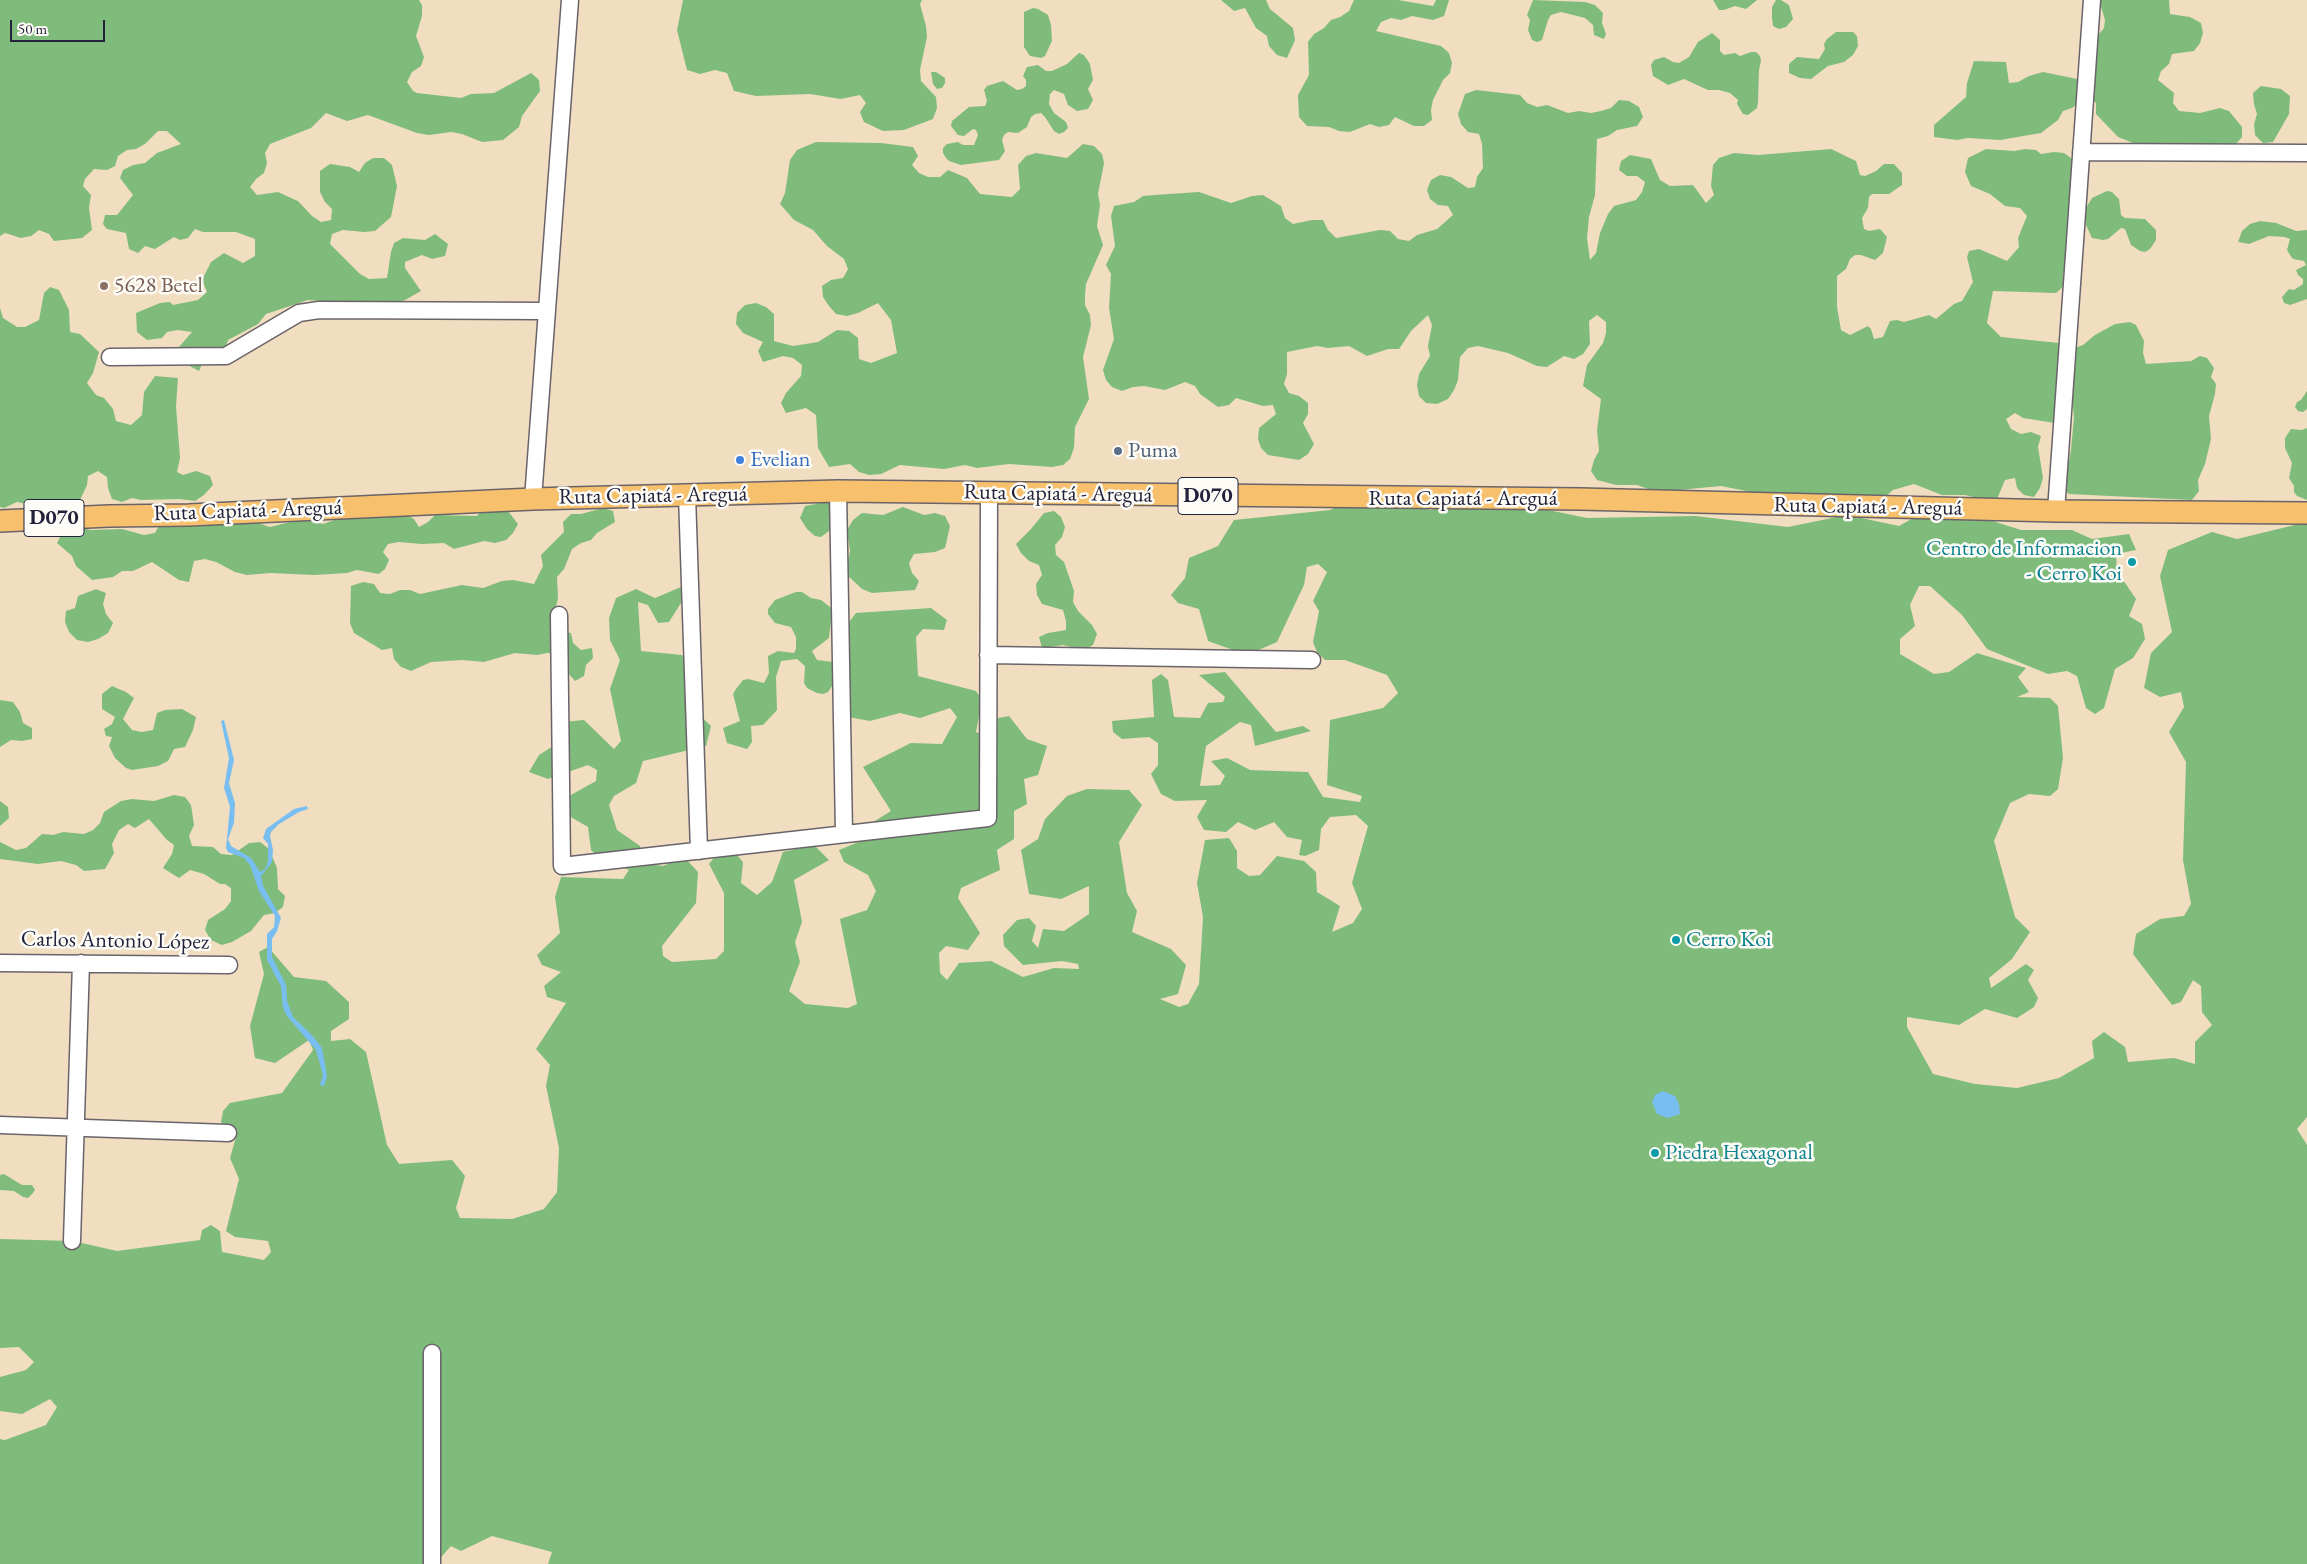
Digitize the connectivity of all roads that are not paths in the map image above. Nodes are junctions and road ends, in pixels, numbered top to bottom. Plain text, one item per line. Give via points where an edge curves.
1 (570, 0) edge
2 (2092, 0) edge
3 (2081, 152) junction
4 (2307, 153) edge
5 (546, 311) junction
6 (110, 357) dead end
7 (838, 491) junction
8 (989, 493) junction
9 (687, 495) junction
10 (532, 499) junction
11 (2056, 511) junction
12 (2307, 513) edge
13 (0, 521) edge
14 (559, 614) dead end
15 (988, 655) junction
16 (1312, 660) dead end
17 (844, 834) junction
18 (699, 851) junction
19 (0, 962) edge
20 (81, 964) junction
21 (229, 965) dead end
22 (0, 1125) edge
23 (75, 1128) junction
24 (228, 1133) dead end
25 (72, 1241) dead end
26 (432, 1353) dead end
27 (432, 1564) edge

1 - 5 street
2 - 3 street
3 - 4 street
3 - 11 street
5 - 6 street via 299,312 226,356
5 - 10 street
7 - 8 main road, Ruta Capiatá - Areguá / D070
7 - 9 main road, Ruta Capiatá - Areguá / D070
7 - 17 street
8 - 11 main road, Ruta Capiatá - Areguá / D070 via 1580,499
8 - 15 street
9 - 10 main road, Ruta Capiatá - Areguá / D070
9 - 18 street
10 - 13 main road, Ruta Capiatá - Areguá / D070
11 - 12 main road, Ruta Capiatá - Areguá / D070
14 - 18 street via 562,866
15 - 16 street
15 - 17 street via 988,818
17 - 18 street
19 - 20 street, Carlos Antonio López
20 - 21 street, Carlos Antonio López
20 - 23 street
22 - 23 street
23 - 24 street
23 - 25 street
26 - 27 street

